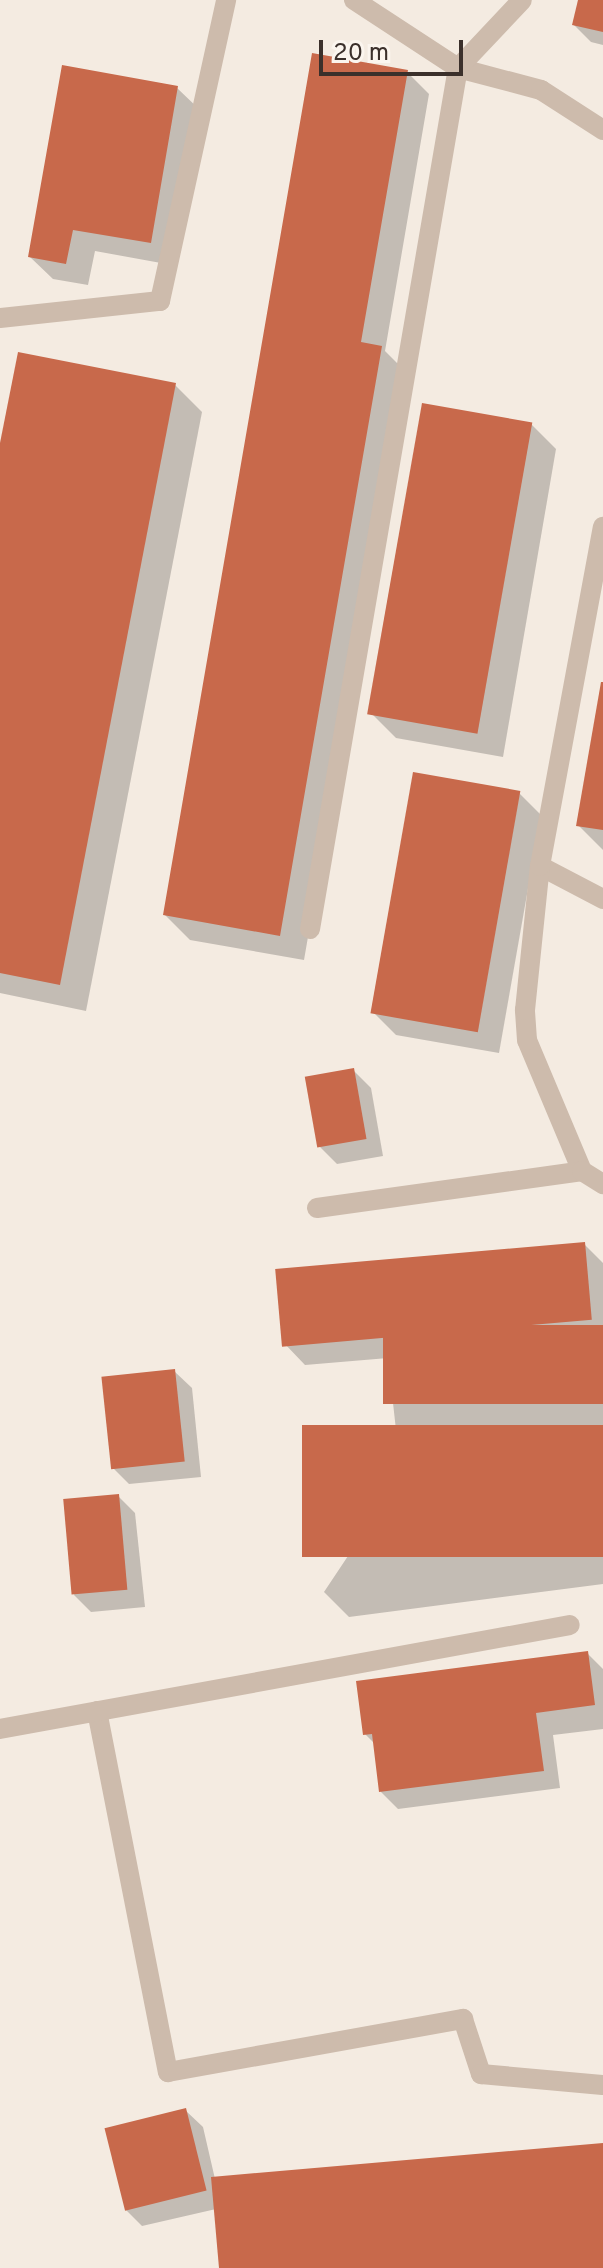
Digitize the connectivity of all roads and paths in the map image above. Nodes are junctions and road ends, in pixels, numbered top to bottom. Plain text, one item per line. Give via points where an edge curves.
1 (226, 0) edge
2 (354, 0) edge
3 (522, 0) edge
4 (458, 68) junction
5 (603, 130) edge
6 (0, 318) edge
7 (603, 527) edge
8 (540, 866) junction
9 (603, 899) edge
10 (310, 929) dead end
11 (582, 1171) junction
12 (603, 1184) edge
13 (317, 1208) dead end
14 (570, 1625) dead end
15 (97, 1711) junction
16 (0, 1729) edge
17 (603, 2085) edge

1 - 6 lane via 160,301
2 - 4 lane
3 - 4 lane
4 - 5 lane via 541,90
4 - 10 lane
7 - 8 lane
8 - 9 lane
8 - 11 lane via 525,1010 527,1040
11 - 12 lane
11 - 13 lane
14 - 15 lane
15 - 16 lane
15 - 17 lane via 168,2072 463,2019 481,2074

